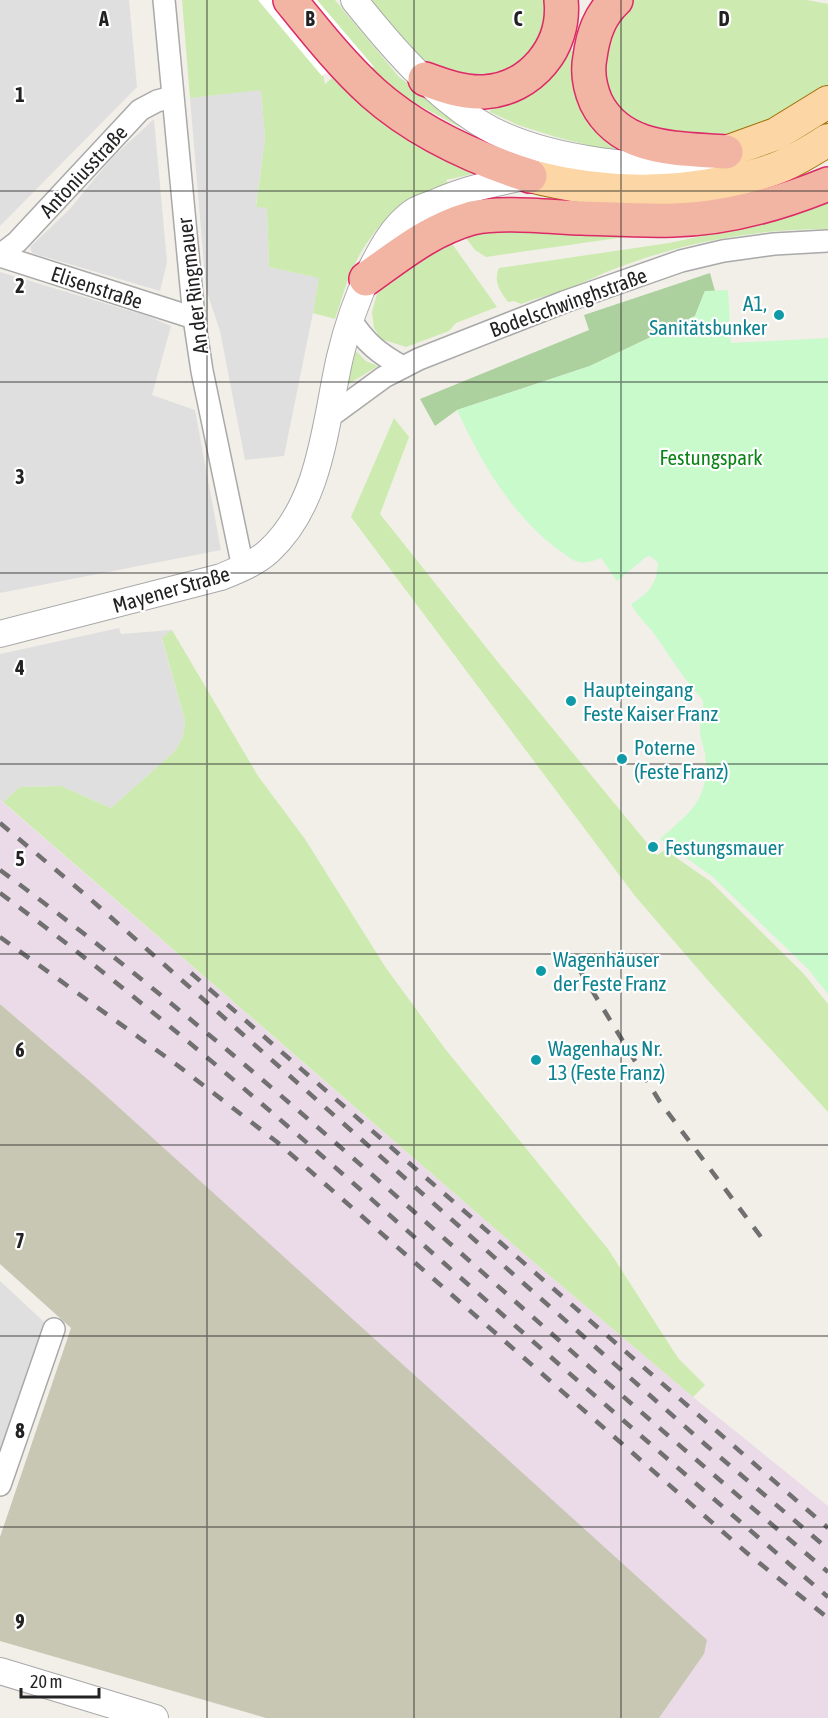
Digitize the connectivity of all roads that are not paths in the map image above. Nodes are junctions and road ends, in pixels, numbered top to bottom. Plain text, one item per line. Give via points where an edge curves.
1 (164, 0) edge
2 (290, 0) edge
3 (354, 0) edge
4 (561, 0) edge
5 (616, 0) edge
6 (425, 79) junction
7 (172, 97) junction
8 (828, 102) edge
9 (828, 140) edge
10 (726, 152) junction
11 (530, 176) junction
12 (828, 184) edge
13 (465, 206) junction
14 (828, 242) edge
15 (0, 255) edge
16 (366, 279) joint
17 (194, 318) junction
18 (350, 319) junction
19 (403, 367) junction
20 (328, 418) junction
21 (243, 568) junction
22 (0, 634) edge
23 (54, 1329) dead end
24 (0, 1485) edge
25 (0, 1671) edge
26 (155, 1718) edge

1 - 7 street, An der Ringmauer
2 - 11 highway via 350,71 401,114 448,143 494,165
3 - 6 street
4 - 6 highway via 561,24 555,44 541,66 523,80 483,92 464,91
5 - 10 highway via 606,10 593,36 589,63 591,90 600,109 614,126 639,141 660,147
6 - 10 street via 479,123 547,151 648,166 674,165
7 - 15 street, Antoniusstraße via 140,110 17,242
7 - 17 street, An der Ringmauer
8 - 10 main road via 776,134
9 - 11 main road via 756,175 675,191 592,189
11 - 13 street via 496,182
12 - 13 highway via 751,210 673,220 500,216
13 - 16 highway via 421,224
14 - 19 street, Bodelschwinghstraße via 764,245 692,258 564,302
15 - 17 street, Elisenstraße
16 - 18 street, Mayener Straße
17 - 21 street, An der Ringmauer
18 - 19 street via 369,344
18 - 20 street, Mayener Straße
19 - 20 street, Bodelschwinghstraße
20 - 21 street, Mayener Straße via 317,464 299,512 268,552
21 - 22 street, Mayener Straße via 180,589
23 - 24 street
25 - 26 street

